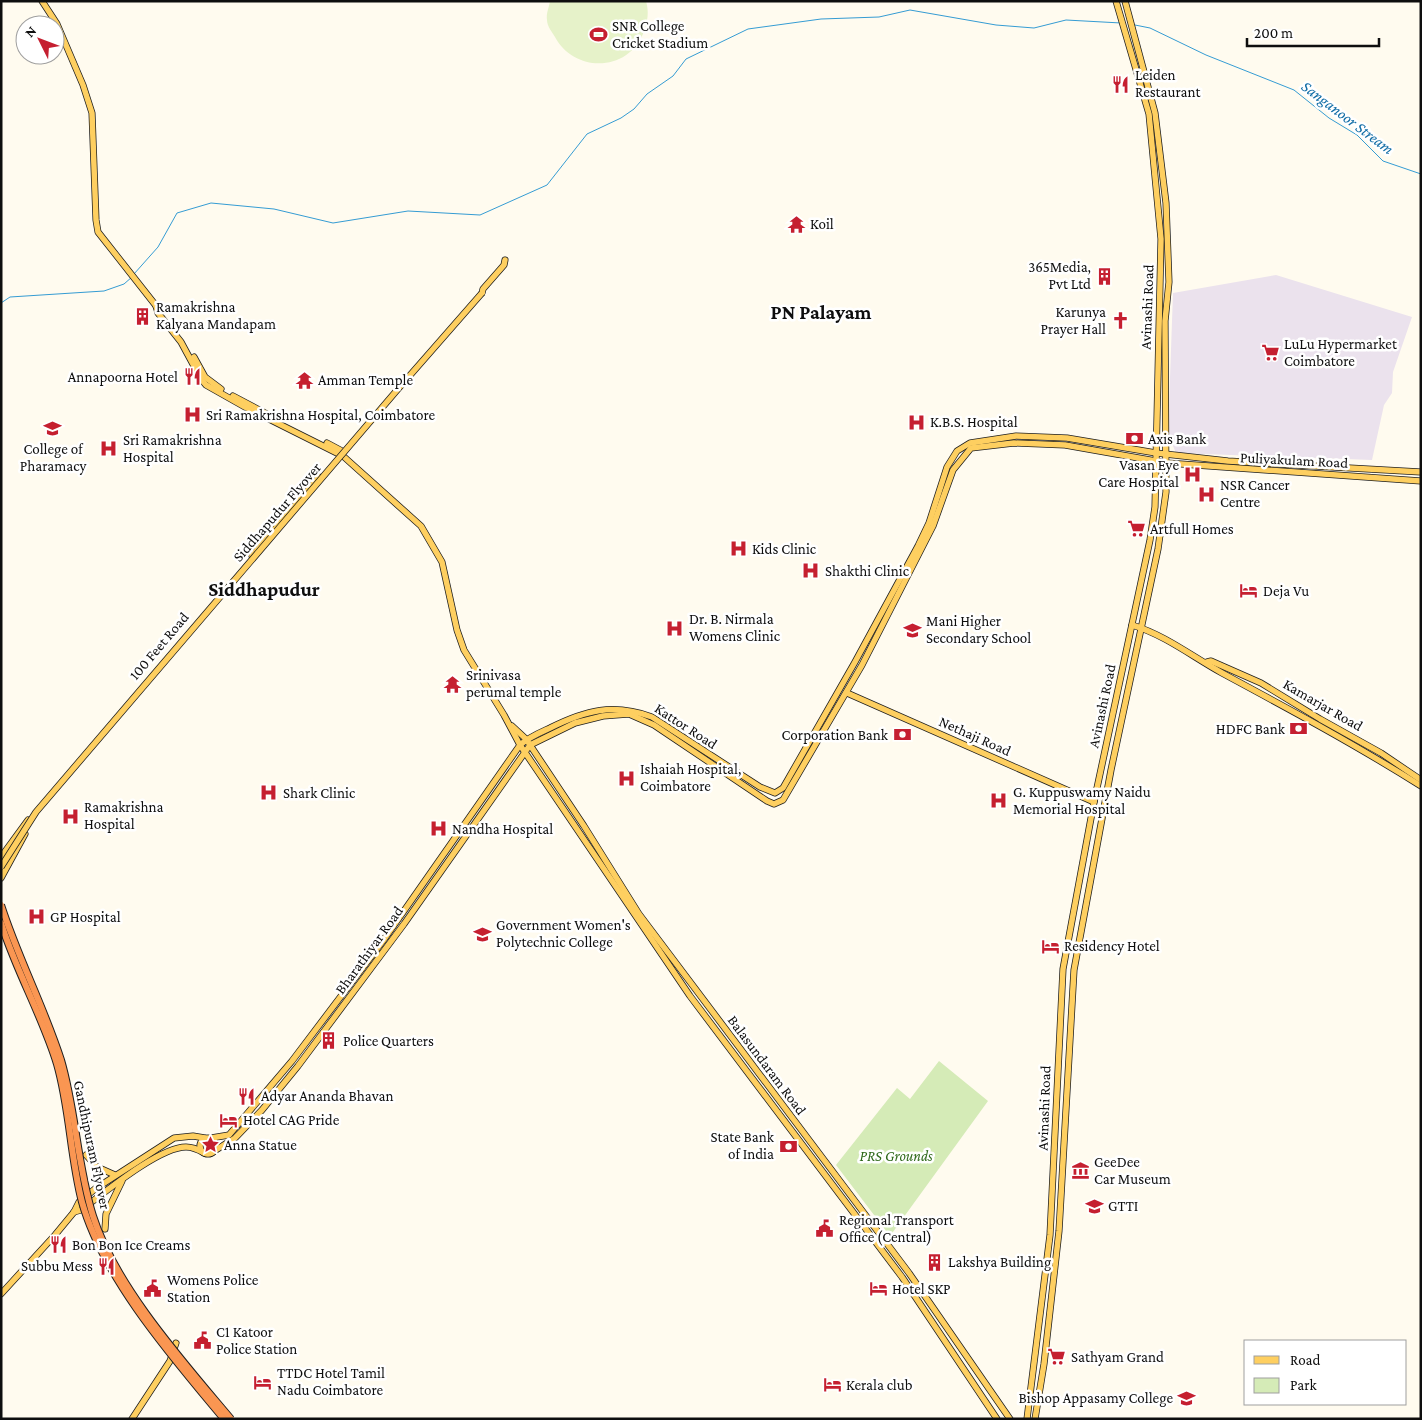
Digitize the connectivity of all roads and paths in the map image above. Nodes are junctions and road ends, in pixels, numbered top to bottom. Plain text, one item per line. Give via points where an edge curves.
1 (42, 1) edge
2 (1116, 1) edge
3 (1126, 1) edge
4 (1153, 105) junction
5 (1146, 106) junction
6 (1158, 131) junction
7 (1151, 132) junction
8 (505, 260) dead end
9 (504, 274) dead end
10 (493, 280) junction
11 (156, 306) junction
12 (1157, 397) junction
13 (1166, 397) junction
14 (341, 454) junction
15 (1156, 454) junction
16 (1167, 454) junction
17 (1156, 462) junction
18 (1167, 463) junction
19 (1293, 464) junction
20 (1292, 472) junction
21 (1421, 472) edge
22 (1421, 482) edge
23 (1132, 625) junction
24 (1142, 628) junction
25 (1130, 633) junction
26 (1140, 636) junction
27 (1207, 662) junction
28 (847, 693) junction
29 (509, 723) junction
30 (528, 742) junction
31 (522, 748) junction
32 (1421, 780) edge
33 (1421, 786) edge
34 (1094, 802) junction
35 (1, 857) edge
36 (1, 867) edge
37 (1, 878) edge
38 (1, 905) edge
39 (1, 923) edge
40 (208, 1138) junction
41 (208, 1153) junction
42 (86, 1154) dead end
43 (115, 1175) junction
44 (123, 1180) junction
45 (861, 1210) junction
46 (74, 1212) junction
47 (855, 1214) junction
48 (105, 1229) dead end
49 (1, 1294) edge
50 (176, 1343) dead end
51 (132, 1419) edge
52 (224, 1419) edge
53 (231, 1419) edge
54 (996, 1419) edge
55 (1010, 1419) edge
56 (1027, 1419) edge
57 (1035, 1419) edge

1 - 11 main road via 56,24 89,100 98,232
2 - 5 main road, Avinashi Road
3 - 4 main road, Avinashi Road
4 - 5 main road
4 - 6 main road, Avinashi Road
5 - 7 main road, Avinashi Road
6 - 7 main road
6 - 13 main road, Avinashi Road via 1169,256 1165,321
7 - 12 main road, Avinashi Road via 1162,256
8 - 10 main road, Siddhapudur Flyover
9 - 10 main road, Siddhapudur Flyover
10 - 36 main road, Siddhapudur Flyover, bridge via 36,812
11 - 14 main road via 180,334 208,380
11 - 14 main road via 206,385
12 - 13 main road
12 - 15 main road, Avinashi Road
13 - 16 main road, Avinashi Road
14 - 29 main road via 421,526 434,545 442,562 464,650
14 - 35 main road, 100 Feet Road via 34,811
14 - 37 main road, 100 Feet Road via 36,816
15 - 16 main road, Puliyakulam Road
15 - 17 main road, Avinashi Road
15 - 30 main road, Kattor Road via 1067,438 1016,436 970,443 957,451 947,467 918,546 783,788 775,793 741,777 652,717 632,710 601,709 579,715
16 - 18 main road, Avinashi Road
16 - 19 main road, Puliyakulam Road
17 - 18 main road, Puliyakulam Road
17 - 23 main road, Avinashi Road via 1155,507
17 - 28 main road via 1065,445 1000,443 971,448 953,470 933,526
18 - 20 main road, Puliyakulam Road
18 - 24 main road, Avinashi Road via 1158,548
19 - 20 main road
19 - 21 main road, Puliyakulam Road
20 - 22 main road, Puliyakulam Road
23 - 24 main road
23 - 25 main road, Avinashi Road
24 - 26 main road, Avinashi Road
24 - 27 main road
25 - 26 main road
25 - 34 main road, Avinashi Road
26 - 57 main road, Avinashi Road via 1074,970 1059,1230
27 - 32 main road, Kamarjar Road via 1212,661 1261,683
27 - 33 main road
28 - 30 main road, Kattor Road via 787,794 774,804 654,725 629,714 575,722
28 - 34 main road, Nethaji Road
29 - 30 main road, Balasundaram Road
29 - 31 main road, Balasundaram Road
30 - 31 main road, Kattor Road
30 - 45 main road, Balasundaram Road via 639,914
31 - 40 main road, Bharathiyar Road via 292,1061 229,1135
31 - 41 main road, Bharathiyar Road via 471,831 298,1066 235,1138
31 - 47 main road, Balasundaram Road via 690,996
34 - 56 main road, Avinashi Road via 1063,969 1050,1235
38 - 53 highway, Gandhipuram Flyover, bridge via 61,1062 70,1095 83,1177 101,1236 118,1268 166,1340
39 - 52 highway, Gandhipuram Flyover, bridge via 56,1063 67,1109 77,1178 94,1238 162,1342
40 - 41 main road via 216,1146
40 - 41 main road via 199,1145
40 - 43 main road via 174,1138
41 - 44 main road via 185,1146 169,1150
42 - 43 main road via 97,1167
43 - 46 main road via 79,1202
44 - 46 main road
44 - 48 main road via 110,1201
45 - 47 main road
45 - 55 main road, Balasundaram Road via 909,1273
46 - 49 main road
47 - 54 main road, Balasundaram Road via 902,1276
50 - 51 main road via 170,1361

